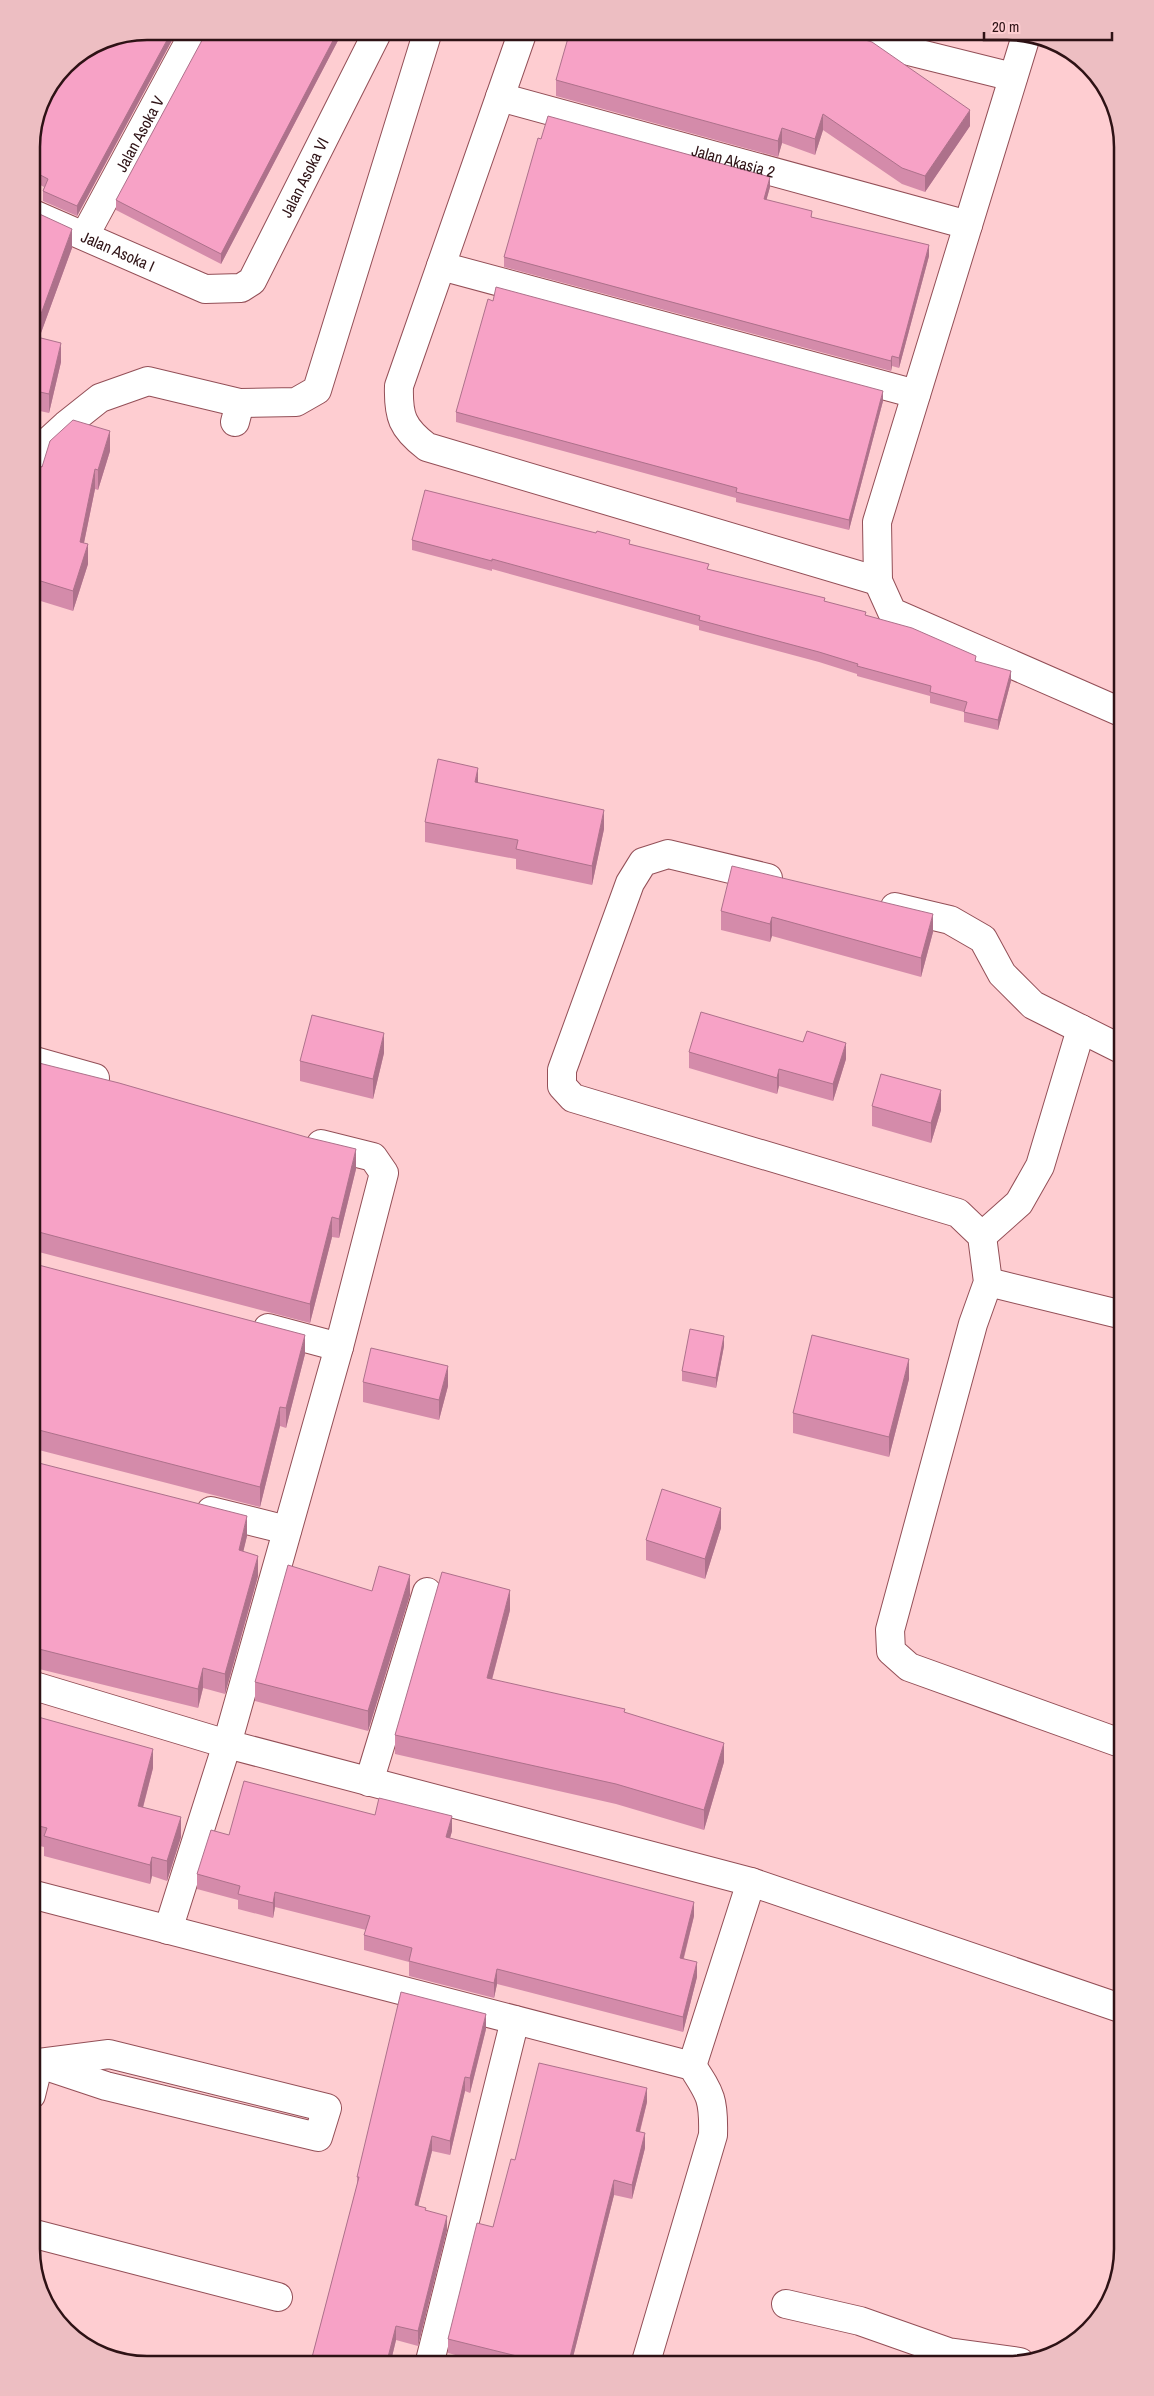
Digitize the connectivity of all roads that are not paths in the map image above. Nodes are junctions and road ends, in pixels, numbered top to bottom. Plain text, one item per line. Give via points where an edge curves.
1 (190, 40) edge
2 (373, 40) edge
3 (425, 40) edge
4 (520, 40) edge
5 (861, 40) edge
6 (1024, 41) edge
7 (1013, 77) junction
8 (500, 97) junction
9 (40, 216) edge
10 (968, 225) junction
11 (85, 235) junction
12 (441, 266) junction
13 (205, 289) joint
14 (916, 394) junction
15 (40, 449) edge
16 (878, 580) junction
17 (1114, 709) edge
18 (796, 885) edge
19 (873, 902) edge
20 (1081, 1029) junction
21 (1114, 1046) edge
22 (40, 1063) edge
23 (115, 1084) edge
24 (301, 1139) edge
25 (982, 1236) junction
26 (988, 1282) junction
27 (1114, 1313) edge
28 (243, 1322) edge
29 (339, 1347) junction
30 (183, 1503) edge
31 (287, 1530) junction
32 (427, 1592) dead end
33 (40, 1688) edge
34 (1114, 1741) edge
35 (226, 1744) junction
36 (369, 1782) junction
37 (750, 1882) junction
38 (40, 1896) edge
39 (168, 1930) junction
40 (1114, 2006) edge
41 (515, 2020) junction
42 (40, 2061) edge
43 (40, 2064) edge
44 (692, 2066) junction
45 (40, 2235) edge
46 (278, 2297) dead end
47 (786, 2304) dead end
48 (431, 2356) edge
49 (648, 2356) edge
50 (977, 2356) edge

1 - 11 street, Jalan Asoka V
2 - 13 street, Jalan Asoka VI via 252,281 241,288
3 - 15 street via 317,390 296,402 237,412 148,381 100,398
4 - 8 street
5 - 7 street
6 - 7 street
7 - 10 street
8 - 10 street, Jalan Akasia 2
8 - 12 street
9 - 11 street, Jalan Asoka I
10 - 14 street
11 - 13 street, Jalan Asoka I
12 - 14 street
12 - 16 street via 399,386 398,408 404,424 427,447
14 - 16 street via 877,522
16 - 17 street via 892,612
18 - 25 street via 668,854 643,862 630,883 562,1070 562,1086 573,1098 958,1213
19 - 20 street via 950,920 983,938 1002,974 1033,1005
20 - 21 street
20 - 25 street via 1040,1166 1019,1203
22 - 23 street
24 - 29 street via 373,1157 384,1173
25 - 26 street
26 - 27 street
26 - 34 street via 973,1324 890,1630 891,1651 909,1667
28 - 29 street
29 - 31 street
30 - 31 street
31 - 35 street
32 - 36 street
33 - 35 street
35 - 36 street
35 - 39 street
36 - 37 street
37 - 40 street
37 - 44 street
38 - 39 street
39 - 41 street
41 - 44 street
41 - 48 street
42 - 43 street via 109,2054 327,2108 318,2137 106,2086
44 - 49 street via 709,2091 714,2106 713,2135
45 - 46 street
47 - 50 street via 860,2321 948,2352

